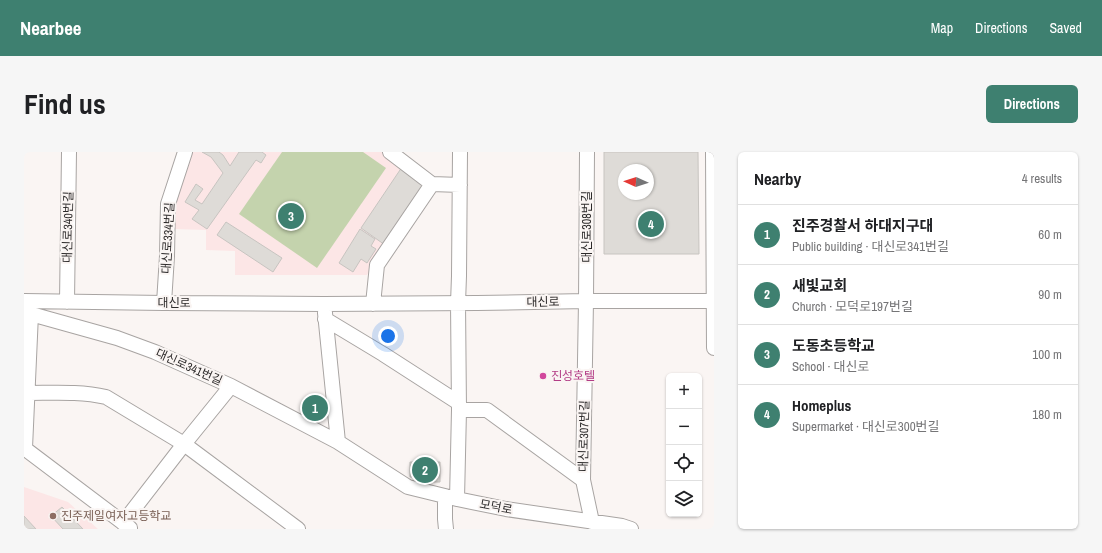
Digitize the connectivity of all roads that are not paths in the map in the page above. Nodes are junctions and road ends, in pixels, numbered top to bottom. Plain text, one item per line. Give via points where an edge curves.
1 (70, 152) edge
2 (185, 152) edge
3 (390, 152) edge
4 (460, 152) edge
5 (587, 152) edge
6 (713, 152) edge
7 (432, 184) junction
8 (460, 185) junction
9 (714, 300) edge
10 (586, 301) junction
11 (67, 302) junction
12 (164, 303) junction
13 (458, 303) junction
14 (324, 304) junction
15 (373, 304) junction
16 (27, 305) edge
17 (326, 319) junction
18 (714, 348) edge
19 (231, 386) junction
20 (27, 393) junction
21 (459, 407) junction
22 (338, 442) junction
23 (184, 444) junction
24 (24, 448) edge
25 (583, 480) junction
26 (451, 498) junction
27 (592, 522) junction
28 (127, 526) edge
29 (298, 529) edge
30 (446, 529) edge
31 (631, 529) edge

1 - 11 street, 대신로340번길
2 - 12 street, 대신로334번길 via 168,204
3 - 7 street
4 - 8 street
5 - 10 street, 대신로308번길
6 - 9 street
7 - 8 street
7 - 15 street via 377,265
8 - 13 street
9 - 10 street, 대신로
9 - 18 street
10 - 13 street, 대신로
10 - 25 street, 대신로307번길
11 - 12 street, 대신로
11 - 16 street, 대신로
12 - 14 street, 대신로
13 - 15 street, 대신로
13 - 21 street
14 - 15 street, 대신로
14 - 17 street
16 - 19 street, 대신로341번길 via 155,352
16 - 20 street
17 - 21 street via 383,354
17 - 22 street
19 - 22 street, 대신로341번길
19 - 23 street
20 - 23 street via 80,393 106,397
20 - 24 street
21 - 25 street via 487,410
21 - 26 street
22 - 26 street, 대신로341번길 via 408,487
23 - 28 street
23 - 29 street
24 - 28 street
25 - 27 street, 대신로307번길
26 - 27 street, 모덕로 via 506,510
26 - 30 street via 445,518
27 - 31 street, 모덕로

